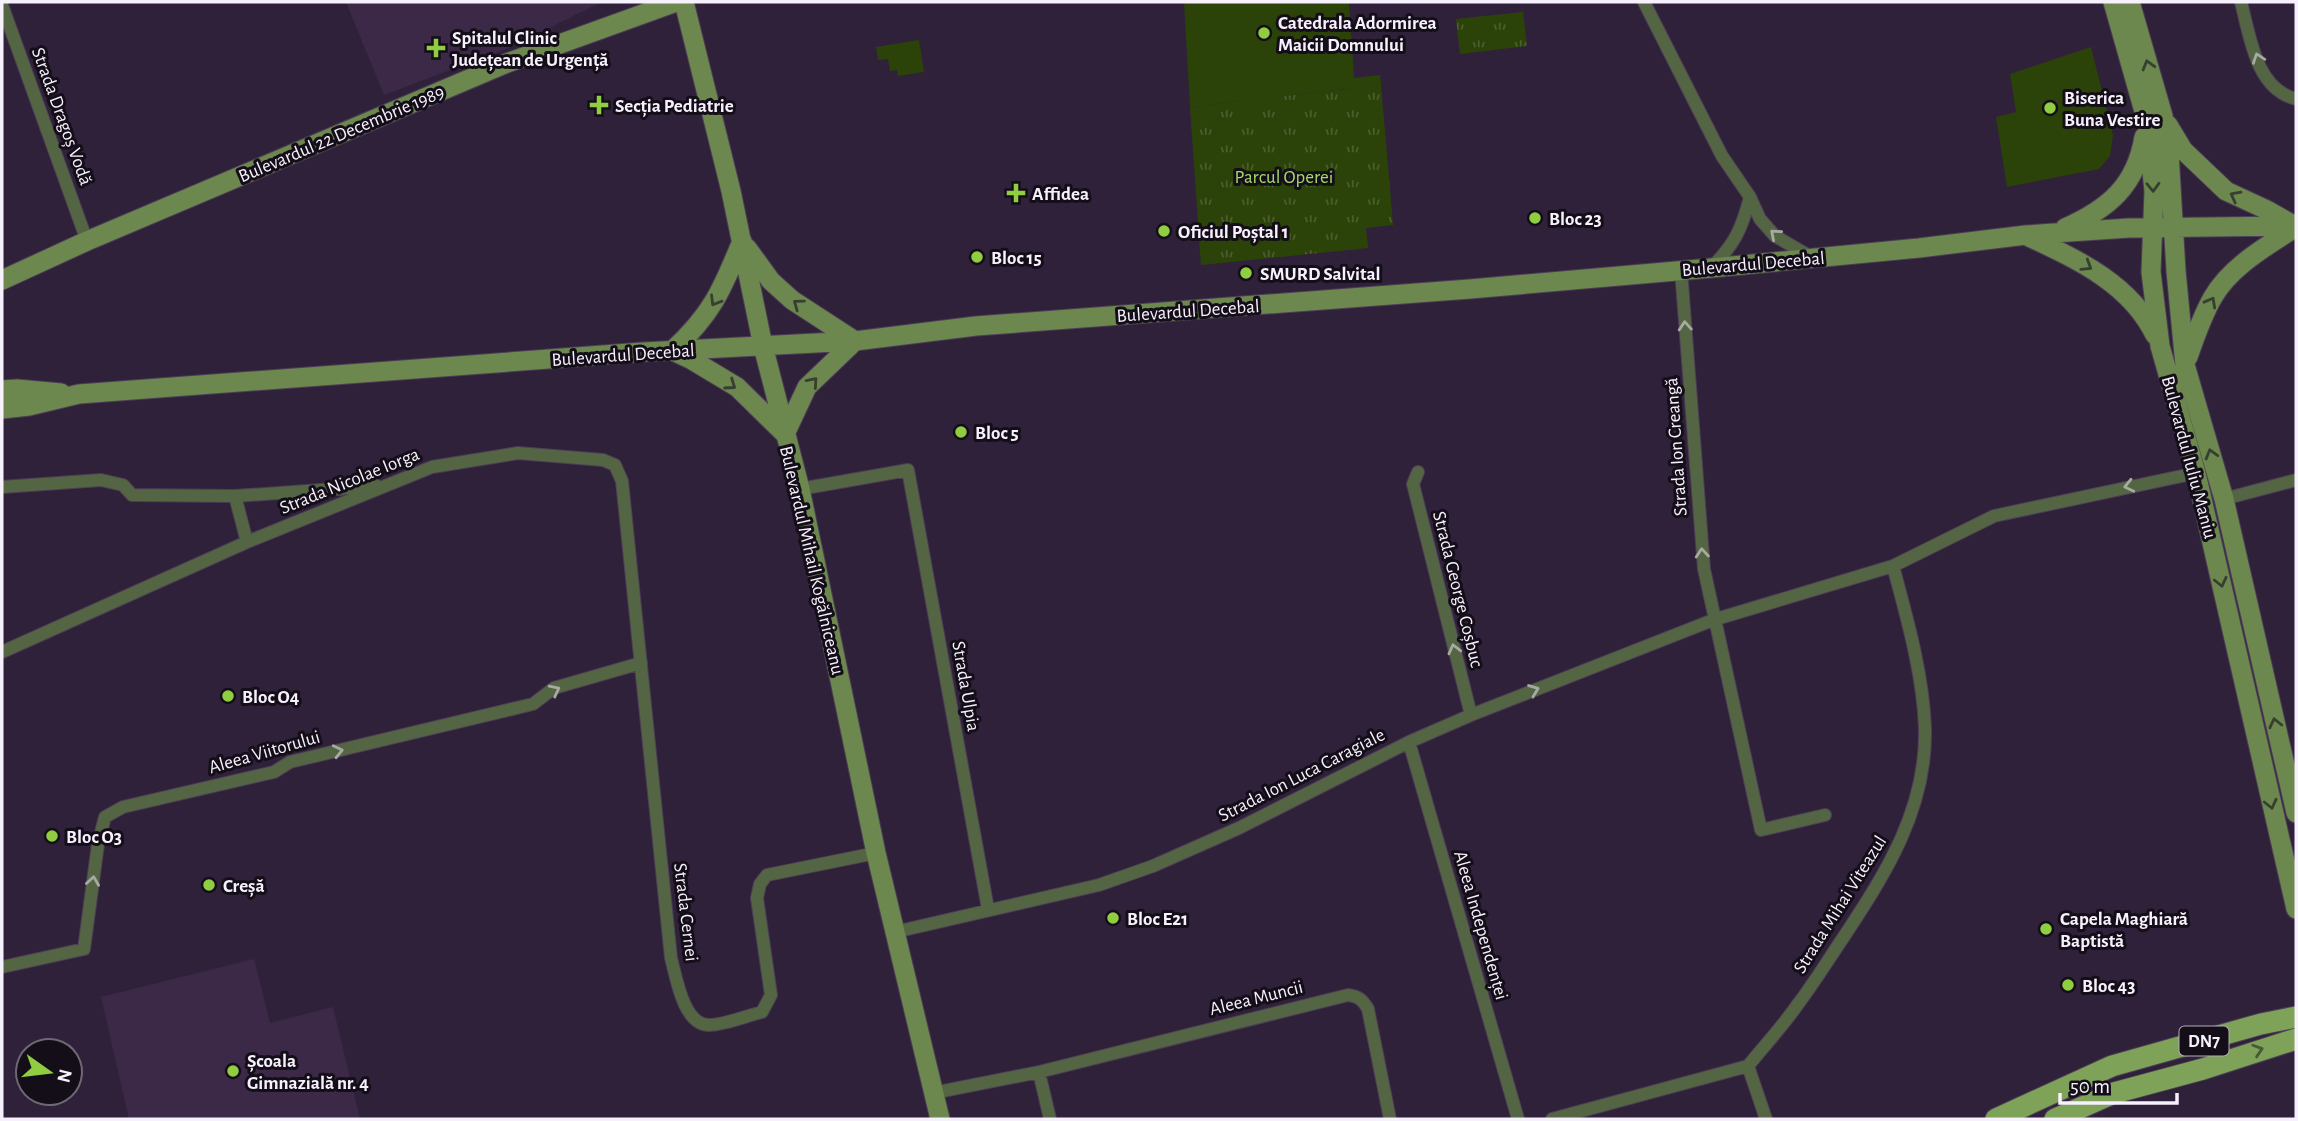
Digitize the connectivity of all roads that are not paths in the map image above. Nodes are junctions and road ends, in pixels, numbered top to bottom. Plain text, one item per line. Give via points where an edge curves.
1 (676, 2) edge
2 (684, 2) edge
3 (1644, 2) edge
4 (2113, 2) edge
5 (2130, 2) edge
6 (2241, 2) edge
7 (2, 5) edge
8 (2295, 99) edge
9 (2155, 119) junction
10 (1750, 197) junction
11 (2296, 227) edge
12 (2152, 228) junction
13 (2174, 228) junction
14 (2026, 235) junction
15 (87, 241) junction
16 (742, 241) junction
17 (1812, 258) junction
18 (2, 267) edge
19 (1711, 268) junction
20 (1681, 270) junction
21 (2, 279) edge
22 (855, 341) junction
23 (763, 346) junction
24 (2160, 346) junction
25 (672, 351) junction
26 (2185, 365) junction
27 (7, 388) edge
28 (79, 394) junction
29 (2, 409) edge
30 (785, 434) junction
31 (1418, 472) dead end
32 (2196, 473) junction
33 (2296, 480) edge
34 (622, 481) joint
35 (388, 485) junction
36 (2, 487) edge
37 (800, 489) junction
38 (235, 496) junction
39 (2224, 499) junction
40 (247, 542) junction
41 (1894, 566) junction
42 (1713, 620) junction
43 (2, 652) edge
44 (641, 663) junction
45 (1471, 715) junction
46 (1409, 742) junction
47 (2296, 813) edge
48 (1825, 815) dead end
49 (876, 853) junction
50 (988, 909) junction
51 (2296, 909) edge
52 (895, 932) junction
53 (2, 967) edge
54 (2296, 1017) edge
55 (2296, 1039) edge
56 (1748, 1066) junction
57 (1039, 1072) junction
58 (933, 1093) junction
59 (940, 1119) edge
60 (1050, 1119) edge
61 (1390, 1119) edge
62 (1518, 1119) edge
63 (1552, 1119) edge
64 (1766, 1119) edge
65 (1996, 1119) edge
66 (2055, 1119) edge

1 - 15 main road, Bulevardul 22 Decembrie 1989 via 507,63
2 - 16 main road, Bulevardul Mihail Kogălniceanu
3 - 10 street via 1722,156
4 - 9 main road, Bulevardul Iuliu Maniu
9 -> 5 main road, Bulevardul Iuliu Maniu
8 -> 6 street via 2272,87 2263,74
7 - 15 street, Strada Dragoș Vodă
11 -> 9 main road via 2226,191
9 -> 12 main road, Bulevardul Iuliu Maniu
9 - 13 main road, Bulevardul Iuliu Maniu via 2169,152
9 - 14 main road via 2135,169 2103,208 2065,228
17 -> 10 street via 1775,236
10 - 19 street via 1744,224
11 - 13 main road, Bulevardul Decebal
26 -> 11 main road via 2214,295 2248,260
12 - 13 main road, Bulevardul Decebal
12 - 14 main road, Bulevardul Decebal
12 - 24 main road, Bulevardul Iuliu Maniu via 2151,272
13 - 26 main road, Bulevardul Iuliu Maniu
14 - 17 main road, Bulevardul Decebal
14 -> 24 main road via 2106,279 2137,305
15 - 18 main road, Bulevardul 22 Decembrie 1989
15 - 21 main road, Bulevardul 22 Decembrie 1989
22 -> 16 main road via 785,294
16 - 23 main road, Bulevardul Mihail Kogălniceanu
16 -> 25 main road via 714,304
17 - 19 main road, Bulevardul Decebal
19 - 20 main road, Bulevardul Decebal
20 - 22 main road, Bulevardul Decebal via 976,327
42 -> 20 street, Strada Ion Creangă via 1696,488
22 - 23 main road, Bulevardul Decebal
30 -> 22 main road via 807,387
23 - 25 main road, Bulevardul Decebal
23 - 30 main road, Bulevardul Mihail Kogălniceanu
24 - 32 main road, Bulevardul Iuliu Maniu
25 - 28 main road, Bulevardul Decebal
25 -> 30 main road via 737,387
39 -> 26 main road, Bulevardul Iuliu Maniu
27 - 28 main road, Bulevardul Decebal
28 - 29 main road, Bulevardul Decebal
30 - 37 main road, Bulevardul Mihail Kogălniceanu
45 -> 31 street, Strada George Coșbuc via 1413,484
32 -> 41 street, Strada Ion Luca Caragiale via 1994,516
32 -> 51 main road, Bulevardul Iuliu Maniu
33 - 39 street
34 - 35 street, Strada Nicolae Iorga via 615,465 603,460 518,453 432,467
34 - 44 street, Strada Cernei
35 - 38 street
35 - 40 street, Strada Nicolae Iorga
36 - 38 street via 101,480 123,485 132,495
37 - 49 main road, Bulevardul Mihail Kogălniceanu
37 - 50 street, Strada Ulpia via 908,470
38 - 40 street
47 -> 39 main road, Bulevardul Iuliu Maniu
40 - 43 street, Strada Nicolae Iorga
41 - 42 street, Strada Ion Luca Caragiale
41 - 56 street, Strada Mihai Viteazul via 1920,683 1925,729 1920,786 1909,823 1875,890 1797,1007
45 -> 42 street, Strada Ion Luca Caragiale
42 - 48 street via 1761,830
44 - 49 street, Strada Cernei via 671,958 684,1005 694,1019 709,1025 762,1012 767,1005 771,995 757,898 767,875
53 -> 44 street, Aleea Viitorului via 84,949 105,817 124,807 533,704 554,688
45 - 46 street, Strada Ion Luca Caragiale
46 - 50 street, Strada Ion Luca Caragiale via 1153,866 1100,884
46 - 62 street, Aleea Independenței
49 - 52 main road, Bulevardul Mihail Kogălniceanu
50 - 52 street, Strada Ion Luca Caragiale
52 - 58 main road, Bulevardul Mihail Kogălniceanu
54 - 65 main road, DN7 via 2112,1066
66 -> 55 main road, DN7 via 2114,1093
56 - 63 street
56 - 64 street
57 - 58 street, Aleea Muncii
57 - 60 street
57 - 61 street, Aleea Muncii via 1339,996 1356,996 1368,1009
58 - 59 main road, Bulevardul Mihail Kogălniceanu

